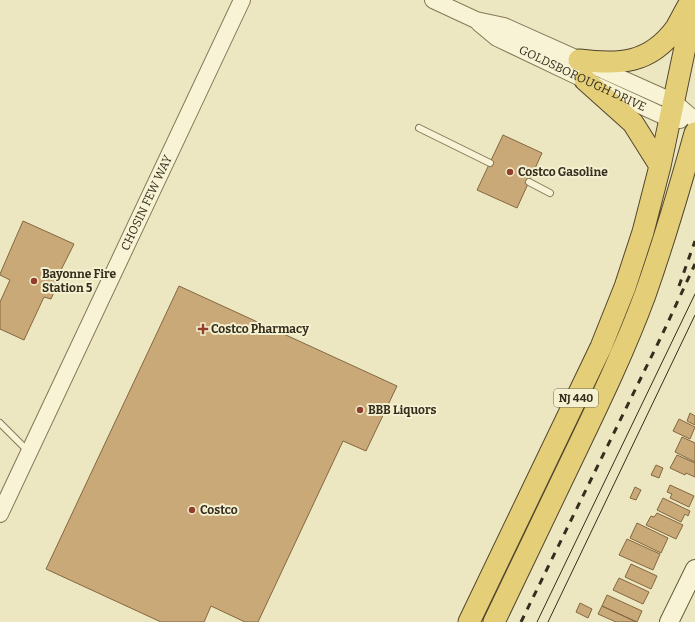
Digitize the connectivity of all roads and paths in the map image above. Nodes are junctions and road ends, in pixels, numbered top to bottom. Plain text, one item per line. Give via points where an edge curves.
1 (242, 0) edge
2 (691, 0) edge
3 (694, 0) edge
4 (436, 1) edge
5 (476, 20) junction
6 (579, 60) junction
7 (585, 80) junction
8 (672, 111) junction
9 (695, 121) edge
10 (419, 128) dead end
11 (695, 132) edge
12 (490, 163) dead end
13 (660, 166) junction
14 (529, 182) dead end
15 (550, 193) dead end
16 (0, 423) edge
17 (29, 452) junction
18 (0, 514) edge
19 (695, 569) edge
20 (469, 622) edge
21 (494, 622) edge
22 (669, 622) edge

1 - 17 street, CHOSIN FEW WAY
2 - 6 highway via 665,41 648,54 617,62
3 - 8 highway, NJ 440
4 - 5 street, GOLDSBOROUGH DRIVE
5 - 6 street, GOLDSBOROUGH DRIVE via 504,26
5 - 7 street, GOLDSBOROUGH DRIVE via 497,38
6 - 8 street, GOLDSBOROUGH DRIVE
7 - 8 street, GOLDSBOROUGH DRIVE
7 - 13 highway via 633,122
8 - 9 street, GOLDSBOROUGH DRIVE
8 - 13 highway, NJ 440
10 - 12 lane
11 - 21 highway, NJ 440 via 665,237 620,357
13 - 20 highway, NJ 440 via 643,232 601,347
14 - 15 lane
16 - 17 lane
17 - 18 street, CHOSIN FEW WAY
19 - 22 main road

